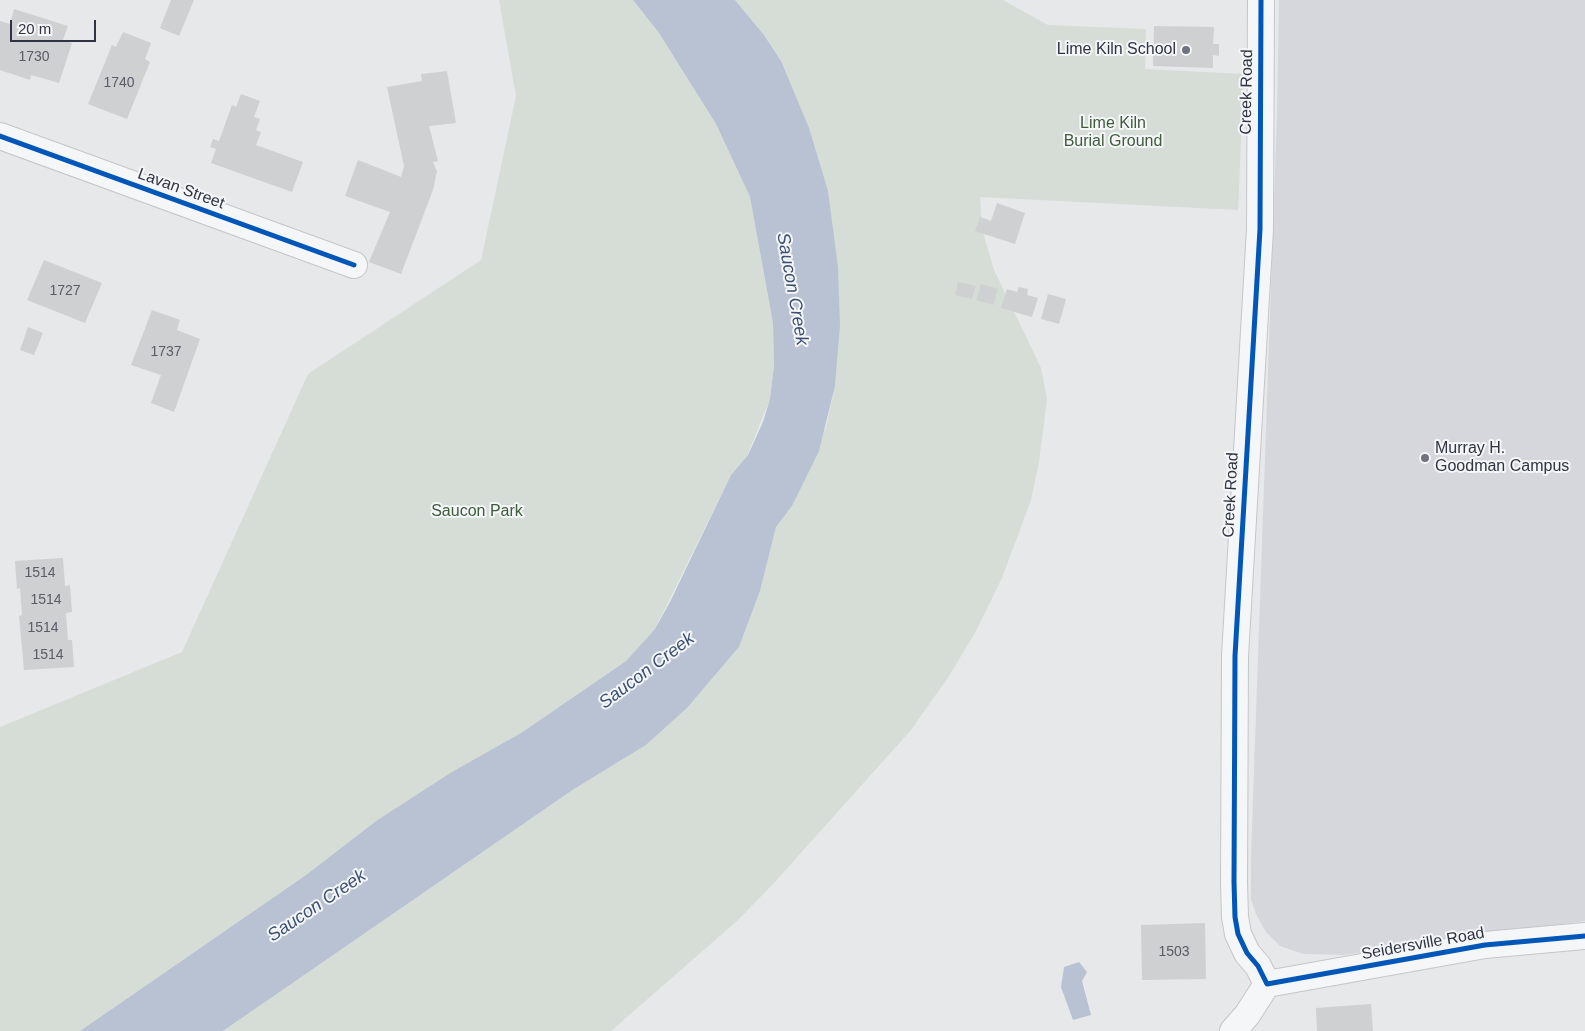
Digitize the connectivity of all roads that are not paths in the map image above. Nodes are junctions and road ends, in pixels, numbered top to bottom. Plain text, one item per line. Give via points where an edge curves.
1 (1261, 0) edge
2 (0, 136) edge
3 (354, 265) dead end
4 (1585, 936) edge
5 (1267, 984) junction
6 (1233, 1031) edge

1 - 5 street, Creek Road via 1260,229 1235,656 1234,882 1238,934
2 - 3 street, Lavan Street
4 - 5 street, Seidersville Road via 1485,945
5 - 6 street

